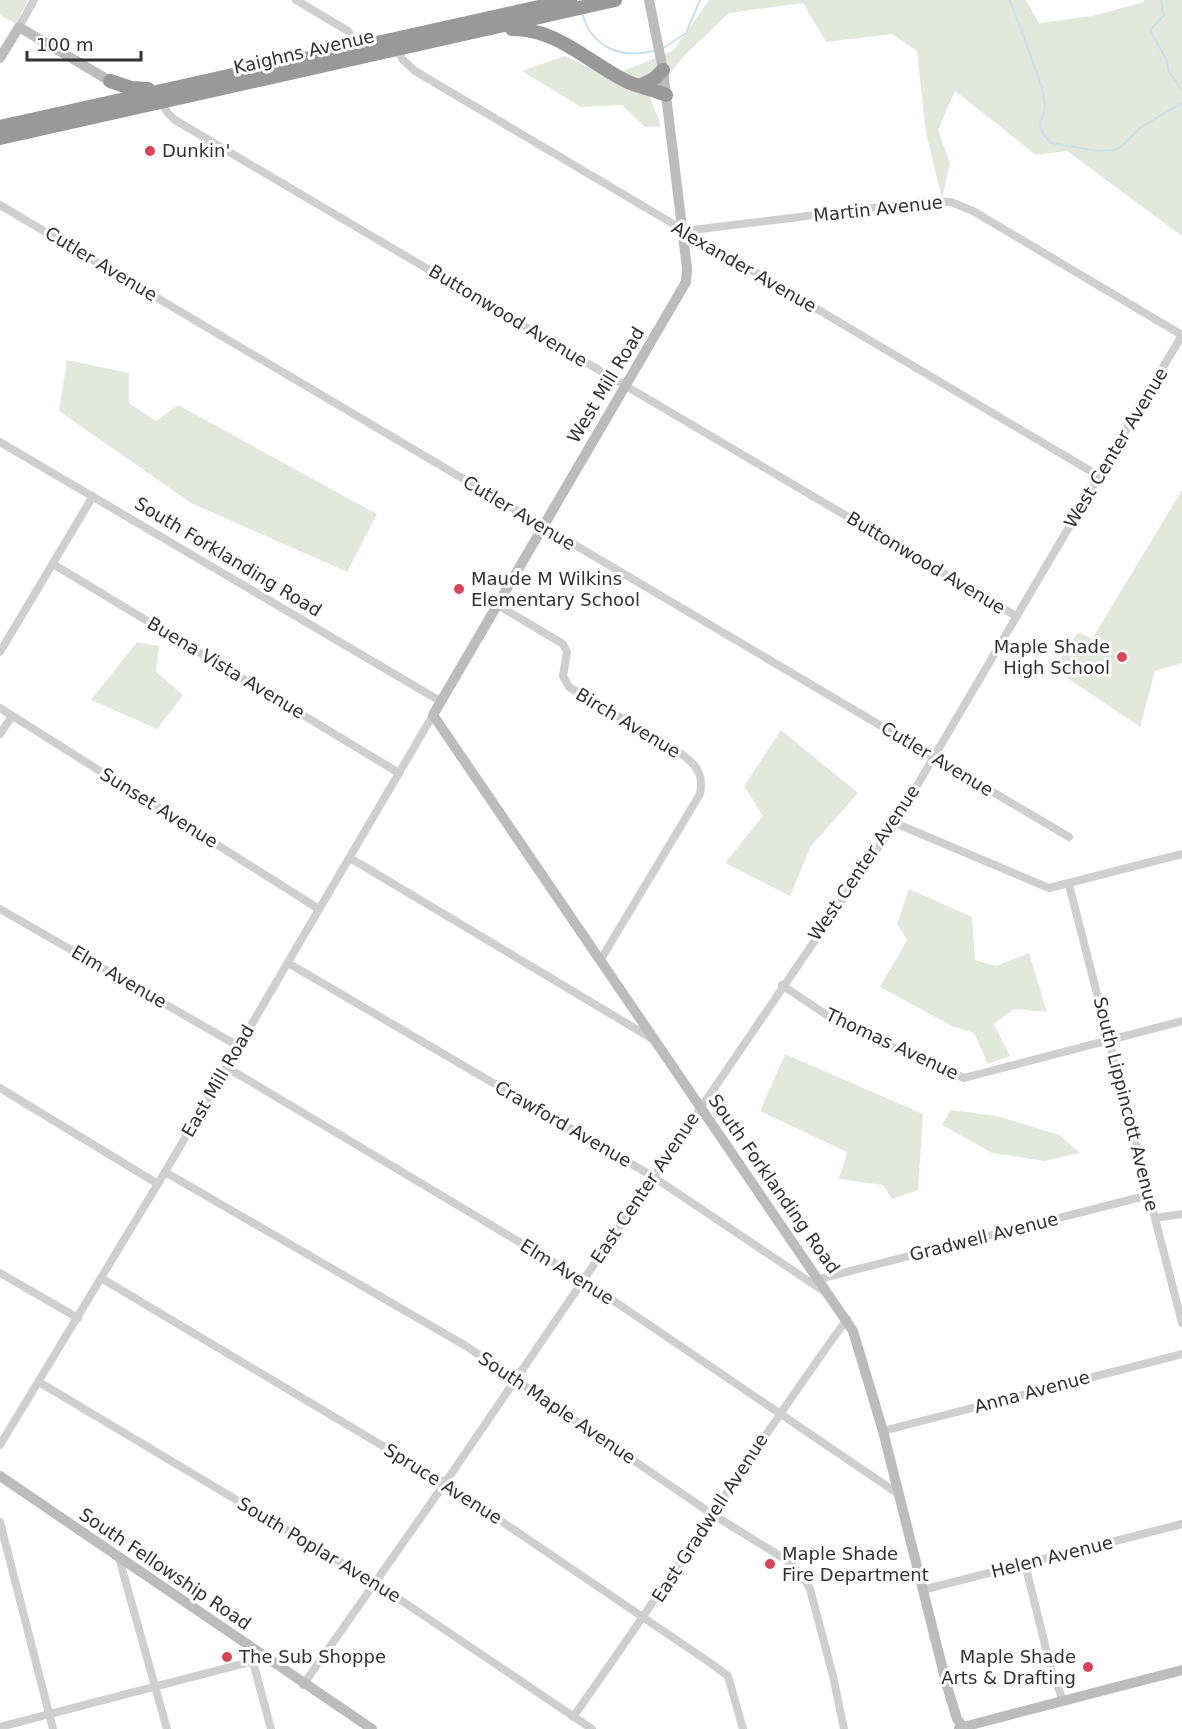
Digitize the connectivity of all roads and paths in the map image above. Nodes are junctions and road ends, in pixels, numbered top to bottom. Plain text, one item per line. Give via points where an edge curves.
1 (34, 0) edge
2 (296, 0) edge
3 (615, 0) edge
4 (649, 0) edge
5 (572, 5) edge
6 (18, 27) junction
7 (485, 30) junction
8 (358, 48) junction
9 (398, 49) junction
10 (0, 58) edge
11 (662, 63) junction
12 (110, 81) joint
13 (641, 85) junction
14 (186, 86) junction
15 (666, 94) junction
16 (161, 102) junction
17 (0, 128) edge
18 (0, 138) edge
19 (0, 205) edge
20 (682, 231) junction
21 (1182, 335) edge
22 (625, 386) junction
23 (0, 442) edge
24 (1099, 476) junction
25 (93, 496) junction
26 (542, 526) junction
27 (52, 564) junction
28 (496, 604) junction
29 (1016, 616) junction
30 (0, 652) edge
31 (440, 701) junction
32 (0, 708) edge
33 (433, 715) junction
34 (12, 716) junction
35 (0, 734) edge
36 (933, 757) junction
37 (399, 772) junction
38 (894, 823) junction
39 (1069, 837) dead end
40 (1182, 854) edge
41 (350, 858) junction
42 (1069, 885) junction
43 (0, 909) edge
44 (319, 909) junction
45 (601, 959) junction
46 (288, 963) junction
47 (782, 985) junction
48 (1182, 1022) edge
49 (655, 1040) junction
50 (1109, 1040) junction
51 (238, 1046) junction
52 (226, 1067) junction
53 (0, 1088) edge
54 (700, 1106) junction
55 (165, 1172) junction
56 (652, 1176) junction
57 (158, 1184) junction
58 (1149, 1195) junction
59 (1182, 1214) edge
60 (1155, 1218) junction
61 (0, 1273) edge
62 (101, 1278) junction
63 (819, 1279) junction
64 (583, 1280) junction
65 (831, 1296) junction
66 (78, 1318) junction
67 (847, 1319) junction
68 (1182, 1323) edge
69 (1182, 1353) edge
70 (513, 1380) junction
71 (39, 1382) junction
72 (779, 1413) junction
73 (883, 1431) junction
74 (0, 1445) edge
75 (0, 1476) edge
76 (445, 1483) junction
77 (897, 1493) junction
78 (712, 1514) junction
79 (0, 1522) edge
80 (1182, 1524) edge
81 (120, 1558) junction
82 (1025, 1564) junction
83 (374, 1581) junction
84 (922, 1590) junction
85 (645, 1617) junction
86 (265, 1658) junction
87 (253, 1662) junction
88 (1182, 1670) edge
89 (303, 1685) junction
90 (156, 1687) junction
91 (1063, 1701) junction
92 (49, 1715) junction
93 (573, 1717) junction
94 (0, 1727) edge
95 (961, 1728) edge
96 (53, 1729) edge
97 (167, 1729) edge
98 (271, 1729) edge
99 (372, 1729) edge
100 (592, 1729) edge
101 (743, 1729) edge
102 (844, 1729) edge

1 - 6 street
2 - 8 street via 348,31
3 - 5 highway, Kaighns Avenue
4 - 11 street, West Mill Road
5 - 7 highway, Kaighns Avenue
5 - 8 highway, Kaighns Avenue
6 - 10 street
6 - 12 street
7 - 9 highway, Kaighns Avenue
7 - 13 highway via 526,29 550,35 627,82
8 - 14 highway, Kaighns Avenue
9 - 16 highway, Kaighns Avenue
9 - 20 street, Alexander Avenue via 415,71
11 - 13 highway via 654,79
11 - 15 street, West Mill Road
12 - 14 highway via 137,89
13 - 15 highway
14 - 17 highway, Kaighns Avenue
15 - 20 street, West Mill Road
16 - 18 highway, Kaighns Avenue
16 - 22 street, Buttonwood Avenue via 175,120
19 - 26 street, Cutler Avenue
20 - 21 street, Martin Avenue via 930,201 951,202 973,211
20 - 22 street, West Mill Road via 686,282
20 - 24 street, Alexander Avenue
21 - 24 street, West Center Avenue
22 - 26 street, West Mill Road
22 - 29 street, Buttonwood Avenue
23 - 25 street, South Forklanding Road
24 - 29 street, West Center Avenue
25 - 27 street
25 - 31 street, South Forklanding Road
26 - 28 street, West Mill Road
26 - 36 street, Cutler Avenue
27 - 30 street
27 - 37 street, Buena Vista Avenue
28 - 31 street, West Mill Road
28 - 45 street, Birch Avenue via 565,646 562,676 569,687 694,762 700,776 700,794
29 - 36 street, West Center Avenue
31 - 33 street, West Mill Road
32 - 34 street, Sunset Avenue
33 - 37 street, East Mill Road
33 - 45 street, South Forklanding Road
34 - 35 street
34 - 44 street, Sunset Avenue
36 - 38 street, West Center Avenue
36 - 39 street, Cutler Avenue
37 - 41 street, East Mill Road
38 - 42 street via 1039,886
38 - 47 street, West Center Avenue
40 - 42 street
41 - 44 street, East Mill Road
41 - 49 street
42 - 50 street, South Lippincott Avenue
43 - 51 street, Elm Avenue
44 - 46 street, East Mill Road
45 - 49 street, South Forklanding Road
46 - 51 street, East Mill Road
46 - 56 street, Crawford Avenue
47 - 50 street, Thomas Avenue via 840,1024 964,1078
47 - 54 street, West Center Avenue
48 - 50 street, Thomas Avenue
49 - 54 street, South Forklanding Road
50 - 58 street, South Lippincott Avenue
51 - 52 street, East Mill Road
52 - 55 street, East Mill Road
52 - 64 street, Elm Avenue
53 - 57 street
54 - 56 street, East Center Avenue
54 - 63 street, South Forklanding Road
55 - 57 street, East Mill Road
55 - 70 street, South Maple Avenue via 390,1300
56 - 64 street, East Center Avenue
56 - 65 street, Crawford Avenue
57 - 62 street, East Mill Road
58 - 60 street, South Lippincott Avenue
58 - 63 street, Gradwell Avenue
59 - 60 street
60 - 68 street, South Lippincott Avenue
61 - 66 street
62 - 66 street, East Mill Road
62 - 76 street, Spruce Avenue
63 - 65 street, South Forklanding Road
64 - 70 street, East Center Avenue
64 - 72 street, Elm Avenue
65 - 67 street, South Forklanding Road
66 - 71 street, East Mill Road
67 - 72 street, East Gradwell Avenue
67 - 73 street, South Forklanding Road via 858,1343
69 - 73 street, Anna Avenue
70 - 76 street, East Center Avenue
70 - 78 street, South Maple Avenue
71 - 74 street, East Mill Road
71 - 83 street, South Poplar Avenue
72 - 77 street, Elm Avenue
72 - 78 street, East Gradwell Avenue
73 - 77 street, South Forklanding Road
75 - 81 street, South Fellowship Road
76 - 83 street, East Center Avenue
76 - 85 street, Spruce Avenue
77 - 84 street, South Forklanding Road
78 - 85 street, East Gradwell Avenue
78 - 102 street, South Maple Avenue via 788,1561 804,1578 824,1639
79 - 92 street
80 - 82 street, Helen Avenue
81 - 86 street, South Fellowship Road
81 - 90 street
82 - 84 street, Helen Avenue
82 - 91 street
83 - 89 street, East Center Avenue
83 - 93 street, South Poplar Avenue
84 - 95 street, South Forklanding Road
85 - 93 street, East Gradwell Avenue
85 - 101 street, Spruce Avenue via 728,1676
86 - 87 street
86 - 89 street, South Fellowship Road
87 - 90 street
87 - 98 street
88 - 91 street
89 - 99 street, South Fellowship Road
90 - 92 street
90 - 97 street
91 - 95 street
92 - 94 street
92 - 96 street
93 - 100 street, South Poplar Avenue

